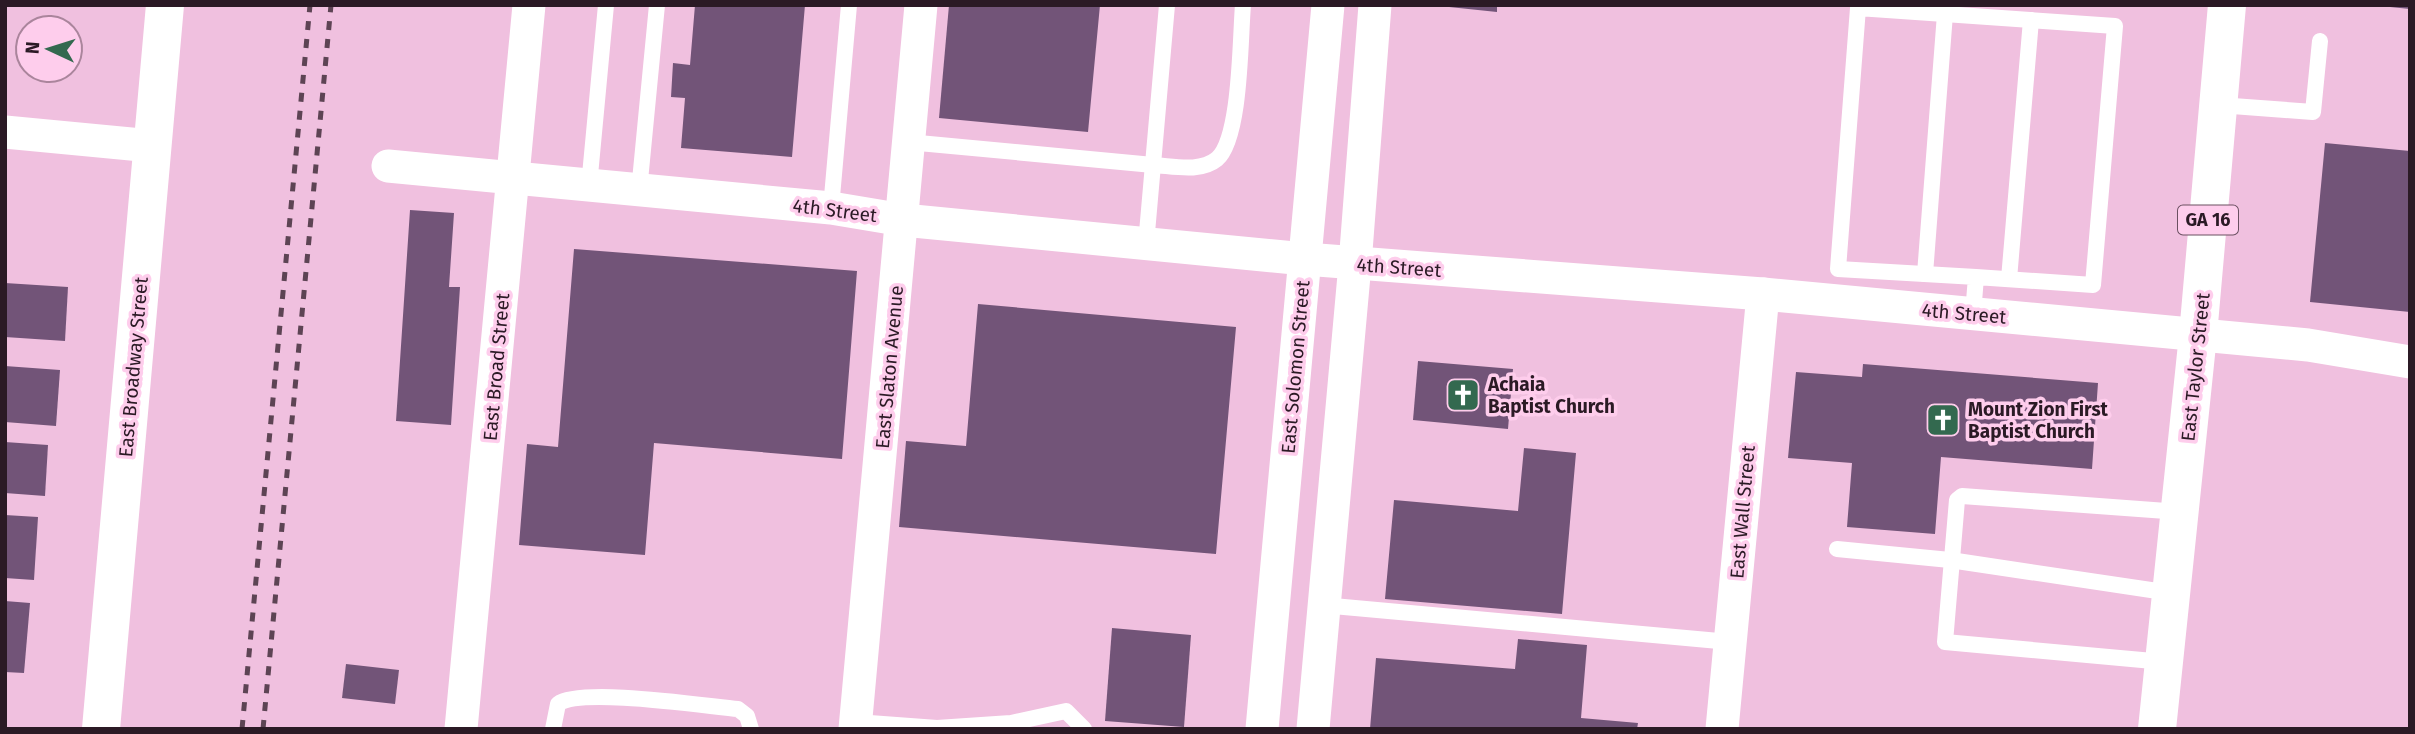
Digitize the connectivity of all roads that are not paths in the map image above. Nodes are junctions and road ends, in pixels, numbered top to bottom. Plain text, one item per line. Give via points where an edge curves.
1 (165, 5) edge
2 (529, 5) edge
3 (606, 5) edge
4 (657, 5) edge
5 (849, 5) edge
6 (921, 5) edge
7 (1167, 5) edge
8 (1243, 5) edge
9 (1328, 5) edge
10 (1375, 5) edge
11 (2227, 5) edge
12 (1945, 15) junction
13 (2031, 20) junction
14 (2320, 41) dead end
15 (2218, 105) junction
16 (5, 132) edge
17 (908, 142) junction
18 (152, 146) junction
19 (1153, 165) junction
20 (388, 166) dead end
21 (514, 179) junction
22 (589, 186) junction
23 (639, 191) junction
24 (831, 208) junction
25 (903, 220) junction
26 (1146, 244) junction
27 (1305, 259) junction
28 (1355, 264) junction
29 (1925, 274) junction
30 (1976, 277) junction
31 (2009, 279) junction
32 (1763, 294) junction
33 (1973, 314) junction
34 (2199, 335) junction
35 (2410, 362) edge
36 (2180, 512) junction
37 (1837, 549) dead end
38 (1950, 560) junction
39 (2171, 593) junction
40 (1322, 605) junction
41 (1730, 642) junction
42 (2164, 662) junction
43 (856, 725) edge
44 (102, 729) edge
45 (461, 729) edge
46 (553, 729) edge
47 (751, 729) edge
48 (1084, 729) edge
49 (1262, 729) edge
50 (1313, 729) edge
51 (1722, 729) edge
52 (2157, 729) edge

1 - 18 main road, East Broadway Street
2 - 21 street, East Broad Street
3 - 22 lane
4 - 23 lane
5 - 24 lane
6 - 17 street, East Slaton Avenue
7 - 19 lane
8 - 19 lane via 1232,128 1225,148 1216,160 1192,168
9 - 27 street, East Solomon Street
10 - 28 street
11 - 15 main road, East Taylor Street / GA 16
12 - 13 lane
12 - 29 lane
12 - 29 lane via 1858,8 1838,269
13 - 31 lane
13 - 31 lane via 2115,26 2092,285
14 - 15 lane via 2313,112
15 - 34 main road, East Taylor Street / GA 16
16 - 18 street
17 - 19 lane
17 - 25 street, East Slaton Avenue
18 - 44 main road, East Broadway Street
19 - 26 lane
20 - 21 street, 4th Street
21 - 22 street, 4th Street
21 - 45 street, East Broad Street
22 - 23 street, 4th Street
23 - 24 street, 4th Street
24 - 25 street, 4th Street
25 - 26 street, 4th Street
25 - 43 street, East Slaton Avenue
26 - 27 street, 4th Street
27 - 28 street, 4th Street
27 - 49 street, East Solomon Street
28 - 32 street, 4th Street
28 - 40 street
29 - 30 lane
30 - 31 lane
30 - 33 lane
32 - 33 street, 4th Street
32 - 41 street, East Wall Street
33 - 34 street, 4th Street
34 - 35 street, 4th Street via 2308,345
34 - 36 main road, East Taylor Street / GA 16
36 - 38 lane via 1962,496 1957,500
36 - 39 main road, East Taylor Street / GA 16
37 - 38 lane
38 - 39 lane
38 - 42 lane via 1945,642
39 - 42 main road, East Taylor Street / GA 16
40 - 41 lane
40 - 50 street
41 - 51 street, East Wall Street
42 - 52 main road, East Taylor Street / GA 16
43 - 48 lane via 937,728 1011,723 1066,711
46 - 47 lane via 558,704 565,698 615,697 738,709 747,716

